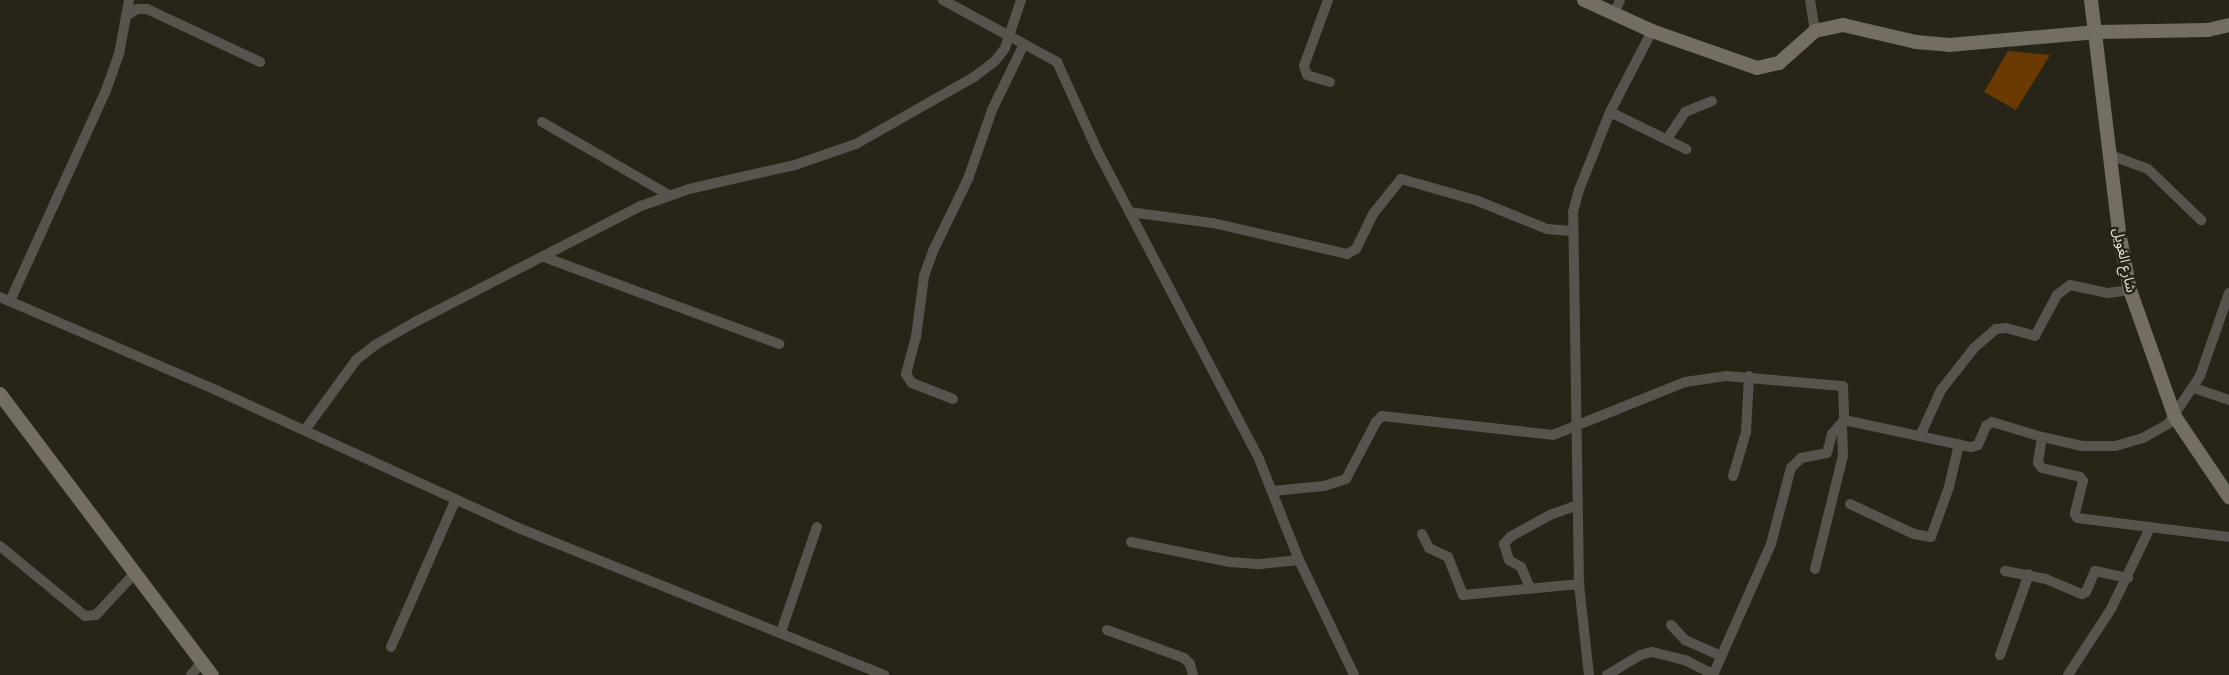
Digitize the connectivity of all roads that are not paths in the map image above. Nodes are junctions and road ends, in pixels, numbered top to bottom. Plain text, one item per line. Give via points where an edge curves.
1 (129, 0) edge
2 (943, 0) edge
3 (1020, 0) edge
4 (1328, 0) edge
5 (1584, 0) edge
6 (1620, 0) edge
7 (1810, 0) edge
8 (2091, 0) edge
9 (1614, 14) junction
10 (126, 16) junction
11 (2229, 25) edge
12 (1652, 31) junction
13 (1815, 31) junction
14 (2097, 32) junction
15 (1011, 38) junction
16 (1024, 44) junction
17 (260, 62) dead end
18 (1330, 82) dead end
19 (1712, 101) dead end
20 (1610, 112) junction
21 (542, 122) dead end
22 (1667, 140) junction
23 (1686, 149) dead end
24 (2110, 156) junction
25 (669, 195) junction
26 (1129, 212) junction
27 (2201, 220) dead end
28 (1571, 231) junction
29 (544, 257) junction
30 (2130, 290) junction
31 (2229, 293) edge
32 (5, 299) edge
33 (779, 344) dead end
34 (1749, 376) junction
35 (2194, 388) junction
36 (0, 394) edge
37 (953, 399) dead end
38 (2229, 400) edge
39 (2175, 417) junction
40 (1843, 422) junction
41 (1576, 424) junction
42 (305, 430) junction
43 (1920, 436) junction
44 (2042, 437) junction
45 (1960, 444) junction
46 (1733, 476) dead end
47 (1273, 491) junction
48 (2229, 497) edge
49 (455, 500) junction
50 (1850, 504) dead end
51 (1577, 505) junction
52 (817, 527) dead end
53 (2150, 528) junction
54 (1422, 534) dead end
55 (2229, 537) edge
56 (1131, 542) dead end
57 (0, 546) edge
58 (1299, 560) junction
59 (1815, 569) dead end
60 (2005, 571) dead end
61 (134, 574) junction
62 (2029, 574) junction
63 (2128, 578) junction
64 (1579, 584) junction
65 (1530, 588) junction
66 (1671, 625) dead end
67 (1107, 630) dead end
68 (781, 632) junction
69 (391, 647) dead end
70 (2000, 655) dead end
71 (1721, 656) junction
72 (202, 662) junction
73 (1713, 674) edge
74 (191, 675) edge
75 (212, 675) edge
76 (884, 675) edge
77 (1192, 675) edge
78 (1354, 675) edge
79 (1589, 675) edge
80 (1607, 675) edge
81 (2068, 675) edge

1 - 10 street
2 - 15 street
3 - 15 street
4 - 18 street via 1304,66 1307,75
5 - 9 street
6 - 9 street
7 - 13 street
8 - 14 street, شارع الغويل
9 - 12 street
10 - 17 street via 137,9 147,9
10 - 32 street via 119,54 106,90
11 - 14 street via 2208,30
12 - 13 street via 1757,68 1779,64
12 - 20 street
13 - 14 street via 1843,25 1916,42 1950,45
14 - 24 street, شارع الغويل
15 - 16 street
15 - 25 street via 995,61 974,77 856,144 795,164
16 - 26 street via 1057,62
16 - 37 street via 992,110 968,179 924,276 916,337 906,374 912,383
19 - 22 street via 1685,112
20 - 22 street
20 - 28 street via 1575,200
21 - 25 street
22 - 23 street
24 - 27 street via 2148,169
24 - 30 street, شارع الغويل
25 - 29 street via 621,214
26 - 28 street via 1213,223 1347,254 1356,250 1373,214 1401,179 1478,201 1547,229
26 - 47 street
28 - 41 street
29 - 33 street
29 - 42 street via 375,345 346,371
30 - 39 street, شارع الغويل
30 - 43 street via 2108,293 2070,285 2058,295 2035,336 2006,328 1996,329 1974,348 1940,390
31 - 35 street
32 - 42 street
34 - 40 street via 1843,386
34 - 41 street via 1685,382 1622,409
34 - 46 street via 1746,432
35 - 38 street
35 - 39 street
36 - 61 street
39 - 44 street via 2157,432 2115,446 2082,446
39 - 48 street, شارع الغويل
40 - 43 street
40 - 59 street via 1843,456
40 - 71 street via 1832,434 1827,453 1801,458 1792,468 1771,544
41 - 47 street via 1569,431 1553,434 1382,416 1346,479 1324,486
41 - 51 street
42 - 49 street
43 - 45 street
44 - 45 street via 1992,422 1986,426 1978,445
44 - 53 street via 2039,467 2080,477 2083,481 2076,517
45 - 50 street via 1931,537 1914,534
47 - 58 street
49 - 68 street
49 - 69 street
51 - 64 street
51 - 65 street via 1550,515 1510,537 1504,544 1509,560 1521,567
52 - 68 street
53 - 55 street
53 - 63 street
54 - 65 street via 1429,548 1448,557 1463,595
56 - 58 street via 1229,562 1260,564
57 - 61 street via 85,616 96,615
58 - 78 street
60 - 62 street
61 - 72 street
62 - 63 street via 2082,594 2096,571
62 - 70 street
63 - 81 street
64 - 65 street
64 - 79 street
66 - 71 street via 1685,640
67 - 77 street via 1184,658 1190,664
68 - 76 street
71 - 73 street
72 - 74 street
72 - 75 street
73 - 80 street via 1687,661 1652,652 1640,655

